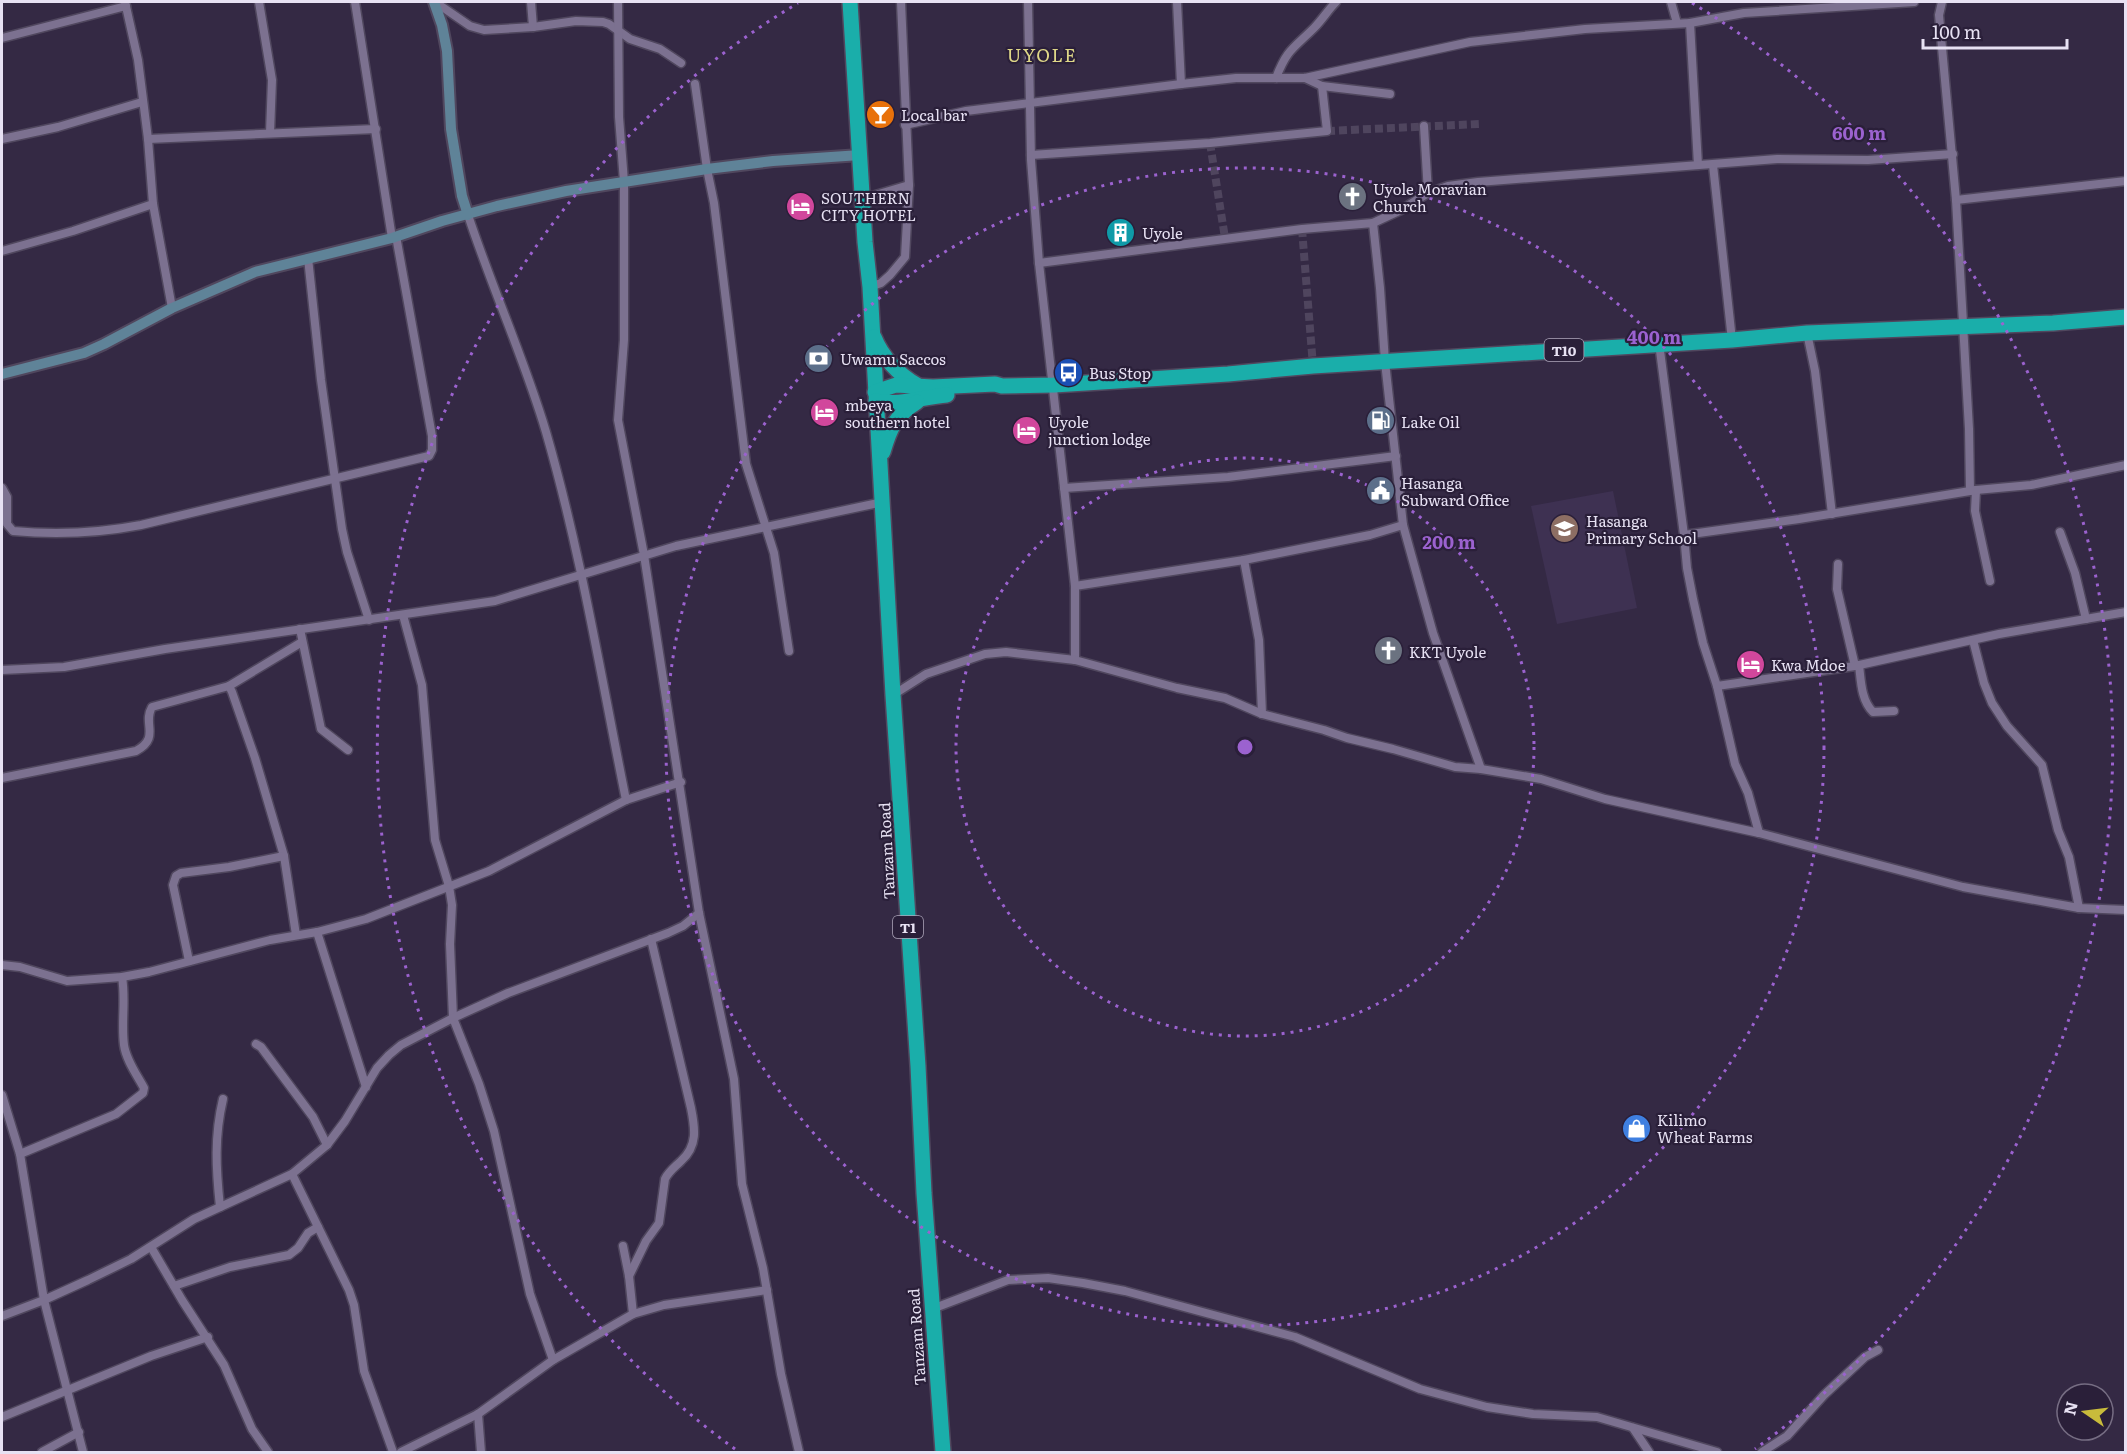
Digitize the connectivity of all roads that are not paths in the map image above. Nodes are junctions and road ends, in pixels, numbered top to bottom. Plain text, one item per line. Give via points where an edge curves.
1 (259, 2) edge
2 (356, 2) edge
3 (434, 2) edge
4 (531, 2) edge
5 (618, 2) edge
6 (850, 2) edge
7 (901, 2) edge
8 (1028, 2) edge
9 (1177, 2) edge
10 (1324, 2) edge
11 (1336, 2) edge
12 (1671, 2) edge
13 (1914, 2) edge
14 (1942, 2) edge
15 (1861, 3) edge
16 (125, 4) edge
17 (1327, 11) junction
18 (1677, 23) junction
19 (1690, 23) junction
20 (533, 27) junction
21 (617, 29) junction
22 (2, 38) edge
23 (681, 63) dead end
24 (1276, 78) junction
25 (1305, 78) junction
26 (695, 84) dead end
27 (1181, 84) junction
28 (1322, 86) junction
29 (1390, 94) dead end
30 (142, 102) junction
31 (1030, 103) junction
32 (905, 125) junction
33 (1424, 126) dead end
34 (376, 129) junction
35 (270, 133) junction
36 (2, 139) edge
37 (148, 139) junction
38 (1953, 154) junction
39 (860, 155) junction
40 (1031, 155) junction
41 (1698, 165) junction
42 (1713, 165) junction
43 (707, 169) junction
44 (2126, 181) edge
45 (624, 182) junction
46 (909, 185) junction
47 (1428, 193) junction
48 (862, 199) junction
49 (1956, 200) junction
50 (153, 204) junction
51 (468, 215) junction
52 (1373, 223) junction
53 (394, 237) junction
54 (2, 251) edge
55 (308, 258) junction
56 (1039, 263) junction
57 (870, 287) junction
58 (172, 308) junction
59 (2126, 317) edge
60 (1962, 327) junction
61 (872, 331) junction
62 (1807, 333) junction
63 (1732, 340) junction
64 (1659, 343) junction
65 (1385, 362) junction
66 (2, 374) edge
67 (1054, 385) junction
68 (922, 392) junction
69 (875, 396) junction
70 (1396, 456) junction
71 (880, 463) junction
72 (2126, 465) edge
73 (335, 479) junction
74 (2, 488) edge
75 (1064, 488) junction
76 (1973, 490) junction
77 (883, 502) junction
78 (1832, 514) junction
79 (1403, 525) junction
80 (767, 527) junction
81 (2060, 532) dead end
82 (1684, 535) junction
83 (644, 555) junction
84 (1244, 560) junction
85 (1838, 564) dead end
86 (582, 574) junction
87 (1990, 581) dead end
88 (1075, 586) junction
89 (2126, 612) edge
90 (403, 615) junction
91 (2086, 619) junction
92 (369, 620) junction
93 (300, 629) junction
94 (1973, 640) junction
95 (302, 642) junction
96 (789, 651) dead end
97 (1075, 660) junction
98 (1857, 665) junction
99 (2, 670) edge
100 (229, 686) junction
101 (1717, 686) junction
102 (893, 695) junction
103 (1893, 711) dead end
104 (1262, 714) junction
105 (348, 750) dead end
106 (1481, 769) junction
107 (2, 778) edge
108 (681, 782) junction
109 (626, 800) junction
110 (1759, 833) junction
111 (284, 856) junction
112 (449, 886) junction
113 (2079, 908) junction
114 (2126, 910) edge
115 (699, 913) junction
116 (316, 932) junction
117 (296, 935) junction
118 (651, 939) junction
119 (189, 961) junction
120 (2, 965) edge
121 (122, 977) junction
122 (453, 1018) junction
123 (256, 1044) dead end
124 (366, 1087) junction
125 (222, 1099) dead end
126 (3, 1101) edge
127 (327, 1145) junction
128 (20, 1154) junction
129 (292, 1174) junction
130 (220, 1207) junction
131 (318, 1227) junction
132 (623, 1246) dead end
133 (151, 1247) junction
134 (629, 1276) junction
135 (174, 1286) junction
136 (767, 1290) junction
137 (44, 1300) junction
138 (932, 1310) junction
139 (633, 1314) junction
140 (2, 1316) edge
141 (207, 1337) junction
142 (1878, 1350) dead end
143 (553, 1360) junction
144 (67, 1389) junction
145 (478, 1414) junction
146 (2, 1417) edge
147 (1633, 1428) junction
148 (79, 1432) junction
149 (42, 1452) edge
150 (83, 1452) edge
151 (268, 1452) edge
152 (393, 1452) edge
153 (400, 1452) edge
154 (481, 1452) edge
155 (799, 1452) edge
156 (943, 1452) edge
157 (1649, 1452) edge
158 (1717, 1452) edge
159 (1762, 1452) edge

1 - 35 street via 272,80
2 - 34 street
3 - 20 street via 476,29
3 - 51 street via 447,51 451,129
4 - 20 street
5 - 21 street
6 - 39 highway, T1
7 - 32 street
8 - 31 street
9 - 27 street
10 - 17 street
11 - 17 street
12 - 18 street
13 - 15 street
14 - 38 street via 1939,15
15 - 19 street via 1744,13
16 - 22 street
16 - 30 street via 138,60
17 - 24 street via 1283,59
18 - 19 street
18 - 25 street via 1470,42
19 - 41 street
20 - 21 street via 592,21
21 - 23 street
21 - 45 street
24 - 25 street
24 - 27 street
25 - 28 street
26 - 43 street
27 - 31 street
28 - 29 street
28 - 40 street via 1327,131
30 - 36 street
30 - 37 street
31 - 32 street via 966,111
31 - 40 street
32 - 46 street
33 - 47 street
34 - 35 street
34 - 53 street
35 - 37 street
37 - 50 street
38 - 42 street via 1868,160 1777,159
38 - 49 street
39 - 43 street
39 - 48 highway, T1
40 - 56 street
41 - 42 street
41 - 47 street via 1478,182
42 - 63 street
43 - 45 street
43 - 80 street via 746,464
44 - 49 street
45 - 51 street via 540,196
45 - 83 street via 624,340 618,420
46 - 48 street
46 - 57 street via 905,256 881,283
47 - 52 street
48 - 57 highway, T1
49 - 60 street
50 - 54 street
50 - 58 street
51 - 53 street
51 - 86 street via 536,402
52 - 56 street
52 - 65 street
53 - 55 street
53 - 73 street via 432,450 429,456
55 - 58 street via 235,279
55 - 73 street
56 - 67 street
57 - 61 highway, T1
58 - 66 street via 84,353
59 - 60 highway, T10
60 - 62 highway, T10
60 - 76 street
61 - 68 highway via 878,348
61 - 69 highway, T1
62 - 63 highway, T10
62 - 78 street
63 - 64 highway, T10
64 - 65 highway, T10
64 - 82 street
65 - 67 highway, T10
65 - 70 street
67 - 68 highway, T10 via 995,384
67 - 75 street
68 - 69 highway, T10 via 895,404
68 - 71 highway via 895,421
69 - 71 highway, Tanzam Road / T1
70 - 75 street via 1228,477
70 - 79 street
71 - 77 highway, Tanzam Road / T1
72 - 76 street via 2031,485
73 - 74 street via 96,532 13,531 7,524 7,497
73 - 92 street via 347,552
75 - 88 street
76 - 78 street
76 - 87 street
77 - 80 street
77 - 102 highway, Tanzam Road / T1
78 - 82 street
79 - 84 street via 1371,536
79 - 106 street via 1433,633
80 - 83 street
80 - 96 street
81 - 91 street
82 - 101 street via 1693,599
83 - 86 street
83 - 108 street
84 - 88 street
84 - 104 street via 1259,640
85 - 98 street via 1838,589
86 - 90 street via 495,601
86 - 109 street
88 - 97 street
89 - 91 street
90 - 92 street
90 - 112 street via 422,685 435,840
91 - 94 street
92 - 93 street
93 - 95 street
93 - 99 street via 64,667
94 - 98 street
94 - 113 street via 1992,703 2042,765 2069,857
95 - 100 street
95 - 105 street via 321,729
97 - 102 street via 1006,652 985,654 926,674
97 - 104 street via 1225,698
98 - 101 street
98 - 103 street via 1869,708 1879,713
100 - 107 street via 152,707 149,740 136,751
100 - 111 street
101 - 110 street via 1735,764
102 - 138 highway, Tanzam Road / T1
104 - 106 street via 1437,763
106 - 110 street via 1541,779 1605,799
108 - 109 street
108 - 115 street
109 - 112 street via 489,871
110 - 113 street via 1963,887
111 - 117 street
111 - 119 street via 176,876 173,885
112 - 116 street via 366,919
112 - 122 street
113 - 114 street
115 - 118 street via 683,926
115 - 136 street via 734,1078 742,1184
116 - 117 street
116 - 124 street
117 - 119 street
118 - 122 street
118 - 134 street via 695,1135 688,1155 667,1174 659,1223
119 - 121 street
120 - 121 street via 67,981
121 - 128 street via 124,1045 143,1093 116,1114
122 - 124 street via 389,1054
122 - 143 street via 494,1131 530,1294
123 - 127 street via 314,1117
124 - 127 street
125 - 130 street via 215,1164
126 - 128 street
127 - 129 street
128 - 137 street
129 - 130 street
129 - 131 street
130 - 133 street
131 - 135 street via 289,1255 230,1267
131 - 152 street via 354,1305 364,1371
132 - 134 street
133 - 135 street
133 - 137 street
134 - 139 street
135 - 141 street
136 - 139 street via 664,1305
136 - 155 street
137 - 140 street
137 - 144 street
138 - 147 street via 1008,1280 1048,1278 1083,1283 1295,1337 1420,1389 1487,1407 1597,1417
138 - 156 highway, Tanzam Road / T1
139 - 143 street
141 - 144 street
141 - 151 street via 252,1429
142 - 159 street via 1824,1395 1787,1436
143 - 145 street
144 - 146 street
144 - 148 street
145 - 153 street
145 - 154 street
147 - 157 street
147 - 158 street
148 - 149 street
148 - 150 street

